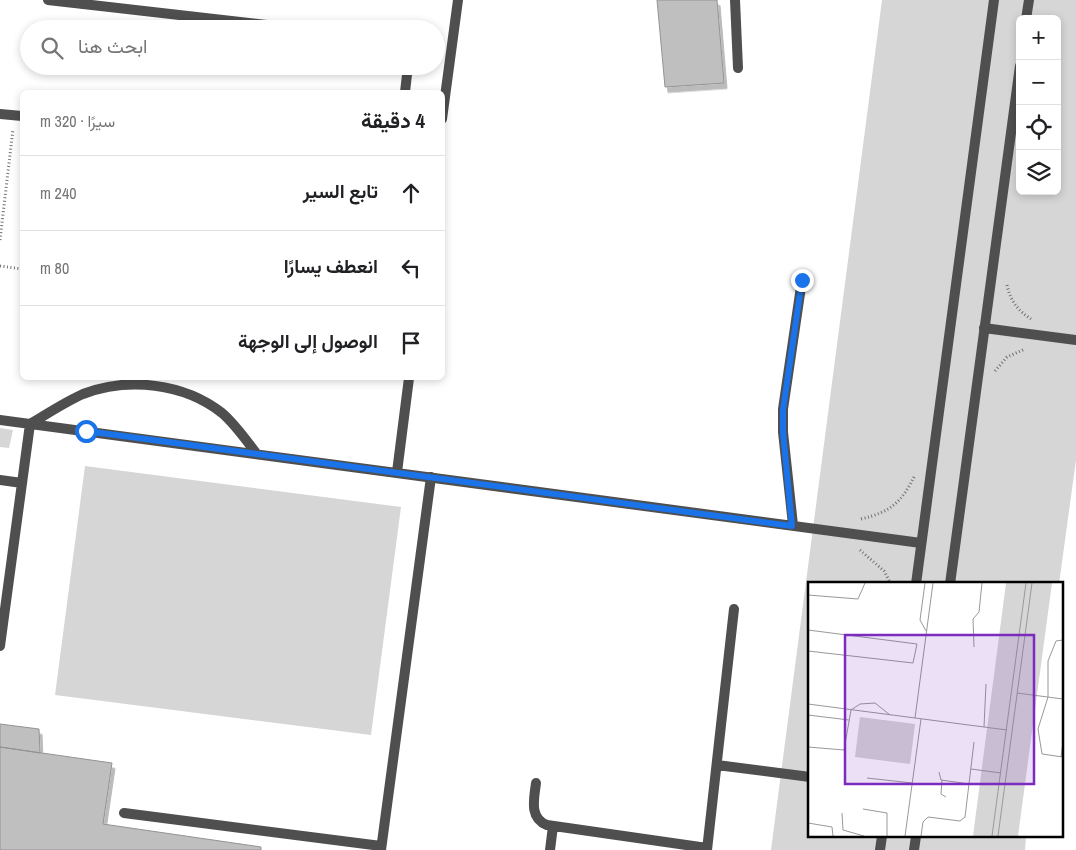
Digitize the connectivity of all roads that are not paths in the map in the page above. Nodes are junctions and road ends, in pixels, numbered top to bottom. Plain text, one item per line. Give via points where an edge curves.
1 (48, 0) edge
2 (458, 0) edge
3 (735, 0) edge
4 (994, 0) edge
5 (1029, 0) edge
6 (1027, 15) edge
7 (223, 20) edge
8 (738, 68) dead end
9 (407, 75) edge
10 (405, 90) edge
11 (1016, 95) edge
12 (445, 97) edge
13 (0, 114) edge
14 (18, 116) edge
15 (802, 280) dead end
16 (984, 328) junction
17 (1076, 340) edge
18 (409, 380) edge
19 (0, 420) edge
20 (30, 424) junction
21 (256, 453) junction
22 (397, 472) junction
23 (431, 477) junction
24 (0, 480) edge
25 (22, 483) junction
26 (792, 526) junction
27 (922, 543) junction
28 (916, 582) edge
29 (950, 582) edge
30 (734, 609) dead end
31 (0, 646) edge
32 (717, 766) junction
33 (808, 778) edge
34 (536, 783) dead end
35 (124, 813) dead end
36 (553, 826) junction
37 (381, 848) edge
38 (707, 849) edge
39 (550, 850) edge

1 - 7 street
2 - 12 street
3 - 8 street
4 - 27 street
5 - 6 street
9 - 10 street
11 - 16 street
13 - 14 street
15 - 26 street via 783,410
16 - 17 street
16 - 29 street
18 - 22 street
19 - 20 street
20 - 21 street
20 - 21 street via 83,395 109,387 139,384 198,398 222,413
20 - 25 street
21 - 22 street
22 - 23 street
23 - 26 street
23 - 37 street
24 - 25 street
25 - 31 street
26 - 27 street
27 - 28 street
30 - 32 street via 724,678
32 - 33 street
32 - 38 street
34 - 36 street via 534,813 542,823
35 - 37 street
36 - 38 street
36 - 39 street

